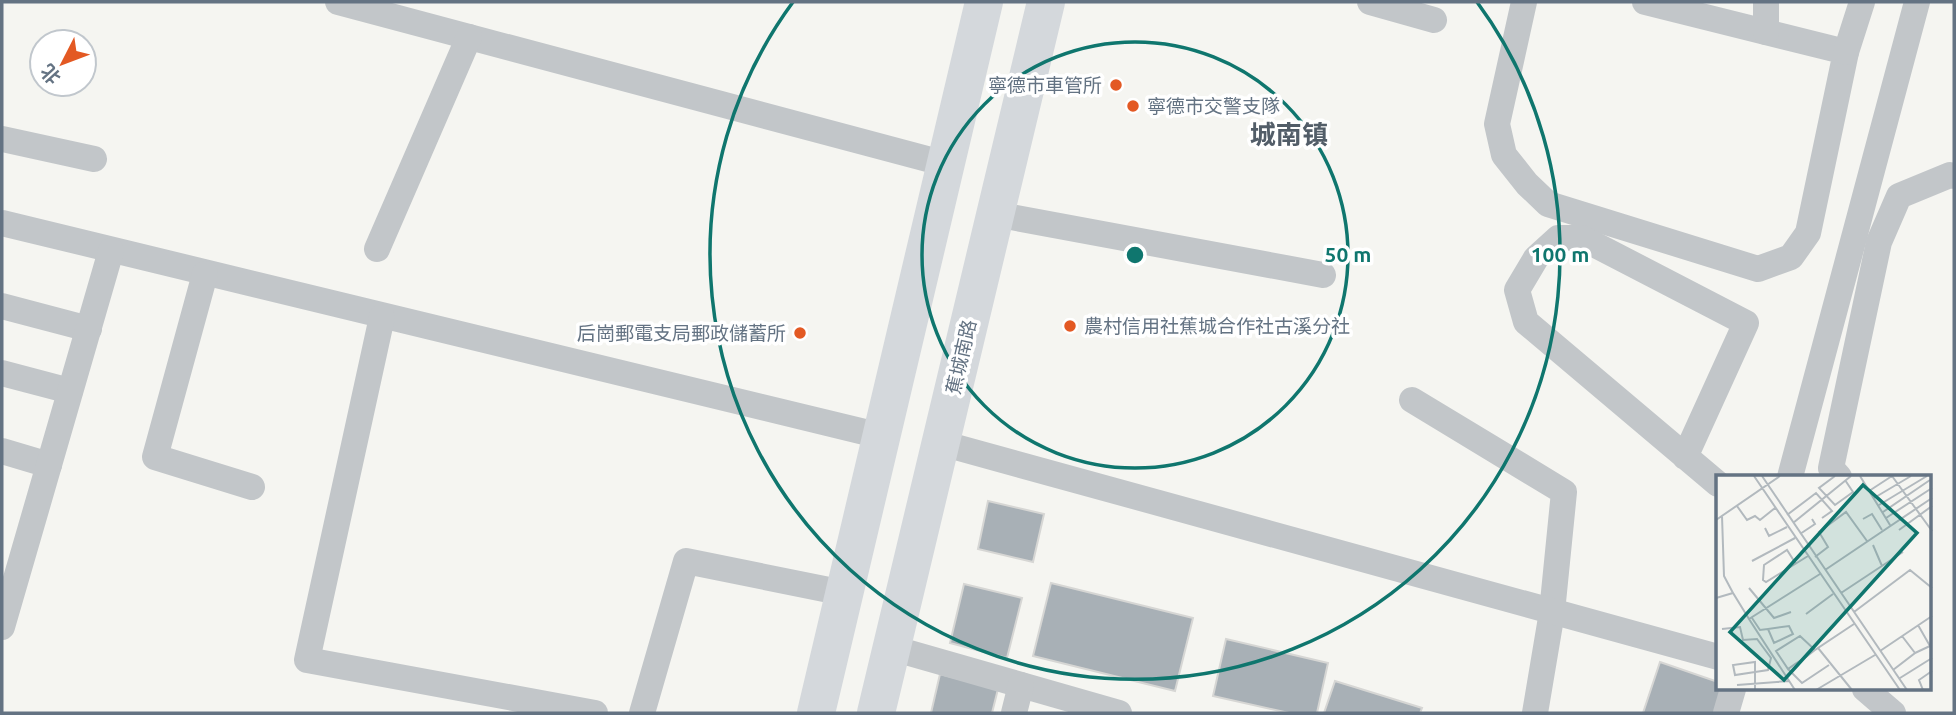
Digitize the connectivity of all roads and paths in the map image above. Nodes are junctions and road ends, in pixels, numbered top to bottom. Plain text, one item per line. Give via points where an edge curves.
1 (338, 2) edge
2 (984, 2) edge
3 (1046, 2) edge
4 (1370, 2) edge
5 (1524, 2) edge
6 (1645, 2) edge
7 (1766, 2) edge
8 (1862, 2) edge
9 (1917, 2) edge
10 (1434, 20) dead end
11 (1766, 32) junction
12 (470, 37) junction
13 (1846, 52) junction
14 (2, 139) edge
15 (94, 159) dead end
16 (946, 164) junction
17 (1954, 176) edge
18 (995, 214) junction
19 (2, 223) edge
20 (377, 249) dead end
21 (111, 251) junction
22 (205, 274) junction
23 (1324, 275) dead end
24 (2, 306) edge
25 (383, 317) junction
26 (89, 329) junction
27 (2, 373) edge
28 (70, 391) junction
29 (1412, 400) dead end
30 (881, 436) junction
31 (941, 443) junction
32 (2, 451) edge
33 (1685, 457) junction
34 (49, 465) junction
35 (1791, 475) edge
36 (1837, 475) edge
37 (1716, 482) edge
38 (252, 487) dead end
39 (14, 541) edge
40 (844, 593) junction
41 (1552, 612) junction
42 (2, 627) edge
43 (892, 648) junction
44 (1716, 651) edge
45 (1021, 685) junction
46 (1733, 690) edge
47 (1866, 690) edge
48 (595, 713) edge
49 (642, 713) edge
50 (816, 713) edge
51 (877, 713) edge
52 (1014, 713) edge
53 (1119, 713) edge
54 (1535, 713) edge
55 (1726, 713) edge
56 (1893, 713) edge

1 - 12 street
2 - 16 highway
3 - 18 highway, 蕉城南路
4 - 10 street
5 - 13 street via 1497,124 1504,155 1527,184 1548,204 1758,269 1791,257 1808,233
6 - 11 street
7 - 11 street
8 - 13 street
9 - 35 street
11 - 13 street
12 - 16 street
12 - 20 street
14 - 15 street
16 - 30 highway
17 - 36 street via 1899,196 1879,242 1831,468
18 - 23 street
18 - 31 highway, 蕉城南路
19 - 21 street
21 - 22 street
21 - 26 street
22 - 25 street
22 - 38 street via 155,457
24 - 26 street
25 - 30 street
25 - 48 street via 307,660
26 - 28 street
27 - 28 street
28 - 34 street
29 - 41 street via 1564,492
30 - 40 highway
31 - 41 street
31 - 43 highway, 蕉城南路
32 - 34 street
33 - 33 street via 1526,321 1517,290 1536,258 1558,238 1581,238 1746,323
33 - 37 street
34 - 39 street
39 - 42 street
40 - 49 street via 686,561
40 - 50 highway
41 - 44 street
41 - 54 street
43 - 45 street
43 - 51 highway, 蕉城南路
45 - 52 street
45 - 53 street
46 - 55 street
47 - 56 street

